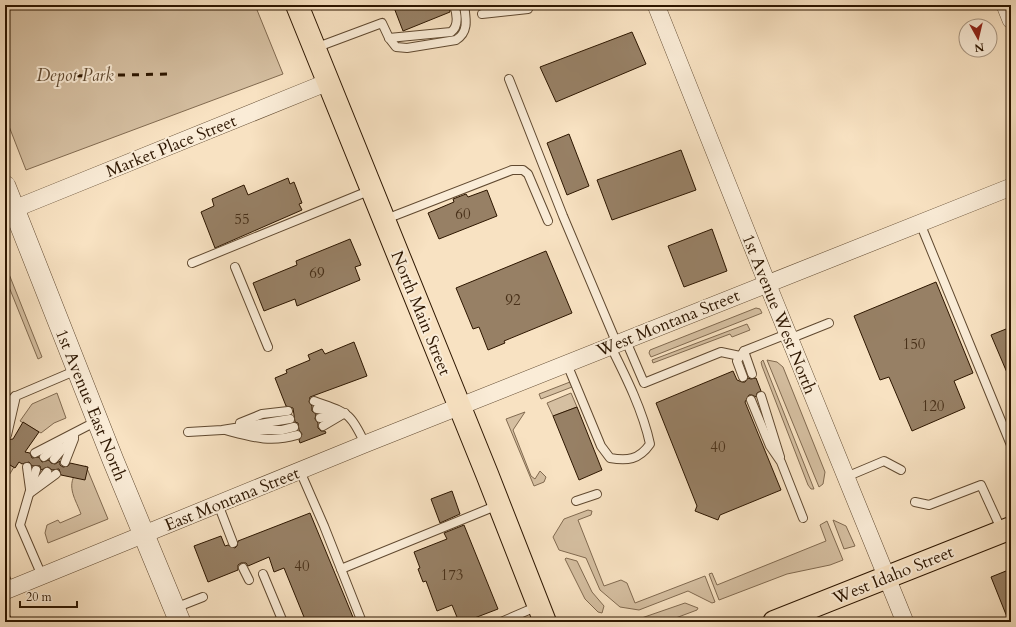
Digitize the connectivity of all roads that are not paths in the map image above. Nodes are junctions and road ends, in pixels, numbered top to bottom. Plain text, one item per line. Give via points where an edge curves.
1 (297, 5) edge
2 (454, 5) edge
3 (464, 5) edge
4 (526, 5) edge
5 (656, 5) edge
6 (1005, 5) edge
7 (482, 14) dead end
8 (1011, 20) edge
9 (389, 38) junction
10 (314, 48) junction
11 (509, 79) dead end
12 (328, 82) junction
13 (5, 186) edge
14 (1011, 187) edge
15 (371, 190) junction
16 (10, 210) edge
17 (383, 220) junction
18 (548, 221) dead end
19 (920, 223) junction
20 (192, 263) dead end
21 (235, 267) dead end
22 (767, 283) junction
23 (829, 323) dead end
24 (788, 337) junction
25 (618, 344) junction
26 (268, 347) dead end
27 (742, 353) junction
28 (567, 364) junction
29 (78, 370) junction
30 (752, 374) dead end
31 (743, 377) dead end
32 (16, 396) junction
33 (761, 396) dead end
34 (752, 400) dead end
35 (314, 401) dead end
36 (5, 404) edge
37 (458, 407) junction
38 (5, 408) edge
39 (317, 409) dead end
40 (345, 413) junction
41 (289, 415) dead end
42 (5, 416) edge
43 (98, 421) junction
44 (322, 422) dead end
45 (294, 427) dead end
46 (222, 430) junction
47 (77, 432) junction
48 (188, 432) dead end
49 (7, 435) dead end
50 (297, 436) dead end
51 (365, 444) junction
52 (1011, 445) edge
53 (35, 453) dead end
54 (44, 457) dead end
55 (54, 459) dead end
56 (64, 462) dead end
57 (781, 462) junction
58 (27, 466) dead end
59 (36, 470) dead end
60 (901, 470) dead end
61 (300, 471) junction
62 (47, 472) dead end
63 (56, 474) dead end
64 (846, 478) junction
65 (30, 493) junction
66 (597, 494) dead end
67 (576, 501) dead end
68 (915, 502) dead end
69 (218, 504) junction
70 (498, 504) junction
71 (803, 518) dead end
72 (1007, 530) edge
73 (144, 534) junction
74 (233, 543) dead end
75 (244, 568) dead end
76 (342, 569) junction
77 (263, 574) dead end
78 (42, 576) junction
79 (887, 579) junction
80 (249, 580) dead end
81 (7, 585) edge
82 (203, 597) dead end
83 (541, 614) edge
84 (177, 615) edge
85 (5, 616) edge
86 (8, 622) edge
87 (283, 622) edge
88 (362, 622) edge
89 (501, 622) edge
90 (774, 622) edge
91 (904, 622) edge

1 - 10 main road, North Main Street
2 - 9 lane via 457,22 451,32
3 - 9 lane via 466,29 456,40 407,48 396,47
4 - 7 lane via 528,9
5 - 22 street, 1st Avenue West North
6 - 8 street
9 - 10 lane via 382,23
10 - 12 main road, North Main Street
11 - 25 lane via 563,216
12 - 15 main road, North Main Street
12 - 16 street, Market Place Street
13 - 16 street, 1st Avenue East North
14 - 19 street, West Montana Street
15 - 17 main road, North Main Street
15 - 20 lane
16 - 29 street, 1st Avenue East North
17 - 18 lane via 512,170 523,170 528,174
17 - 37 main road, North Main Street
19 - 22 street, West Montana Street
19 - 52 lane
21 - 26 lane
22 - 24 street, 1st Avenue West North
22 - 25 street, West Montana Street
23 - 24 lane
24 - 27 lane
24 - 64 street, 1st Avenue West North
25 - 27 lane via 644,383 721,352
25 - 28 street, West Montana Street
25 - 28 lane via 650,444 644,453 626,461 610,458 601,446
27 - 30 lane
27 - 31 lane via 737,361
28 - 37 street, West Montana Street
29 - 32 lane
29 - 43 street, 1st Avenue East North
32 - 36 lane
32 - 38 lane
32 - 42 lane
32 - 49 lane
33 - 57 lane
34 - 57 lane via 770,446
35 - 40 lane
37 - 51 street, East Montana Street
37 - 70 main road, North Main Street
39 - 40 lane
40 - 44 lane
40 - 51 lane via 355,422
41 - 46 lane
43 - 47 lane
43 - 73 street, 1st Avenue East North
45 - 46 lane via 282,430
46 - 48 lane
46 - 50 lane via 264,440
47 - 53 lane
47 - 54 lane
47 - 55 lane
47 - 56 lane
51 - 61 street, East Montana Street
57 - 71 lane
58 - 65 lane
59 - 65 lane
60 - 64 lane via 884,461
61 - 69 street, East Montana Street
61 - 76 lane
62 - 65 lane
63 - 65 lane
64 - 79 street, 1st Avenue West North
65 - 78 lane via 20,525
66 - 67 lane
68 - 72 lane via 929,505 981,485
69 - 73 street, East Montana Street
69 - 74 lane
70 - 76 lane
70 - 83 main road, North Main Street
72 - 79 main road, West Idaho Street
73 - 78 street, East Montana Street
73 - 84 street, 1st Avenue East North
75 - 80 lane
76 - 88 lane
77 - 87 lane
78 - 81 street, East Montana Street
79 - 90 main road, West Idaho Street
79 - 91 street, 1st Avenue West North
82 - 84 lane
83 - 89 lane
85 - 86 lane

